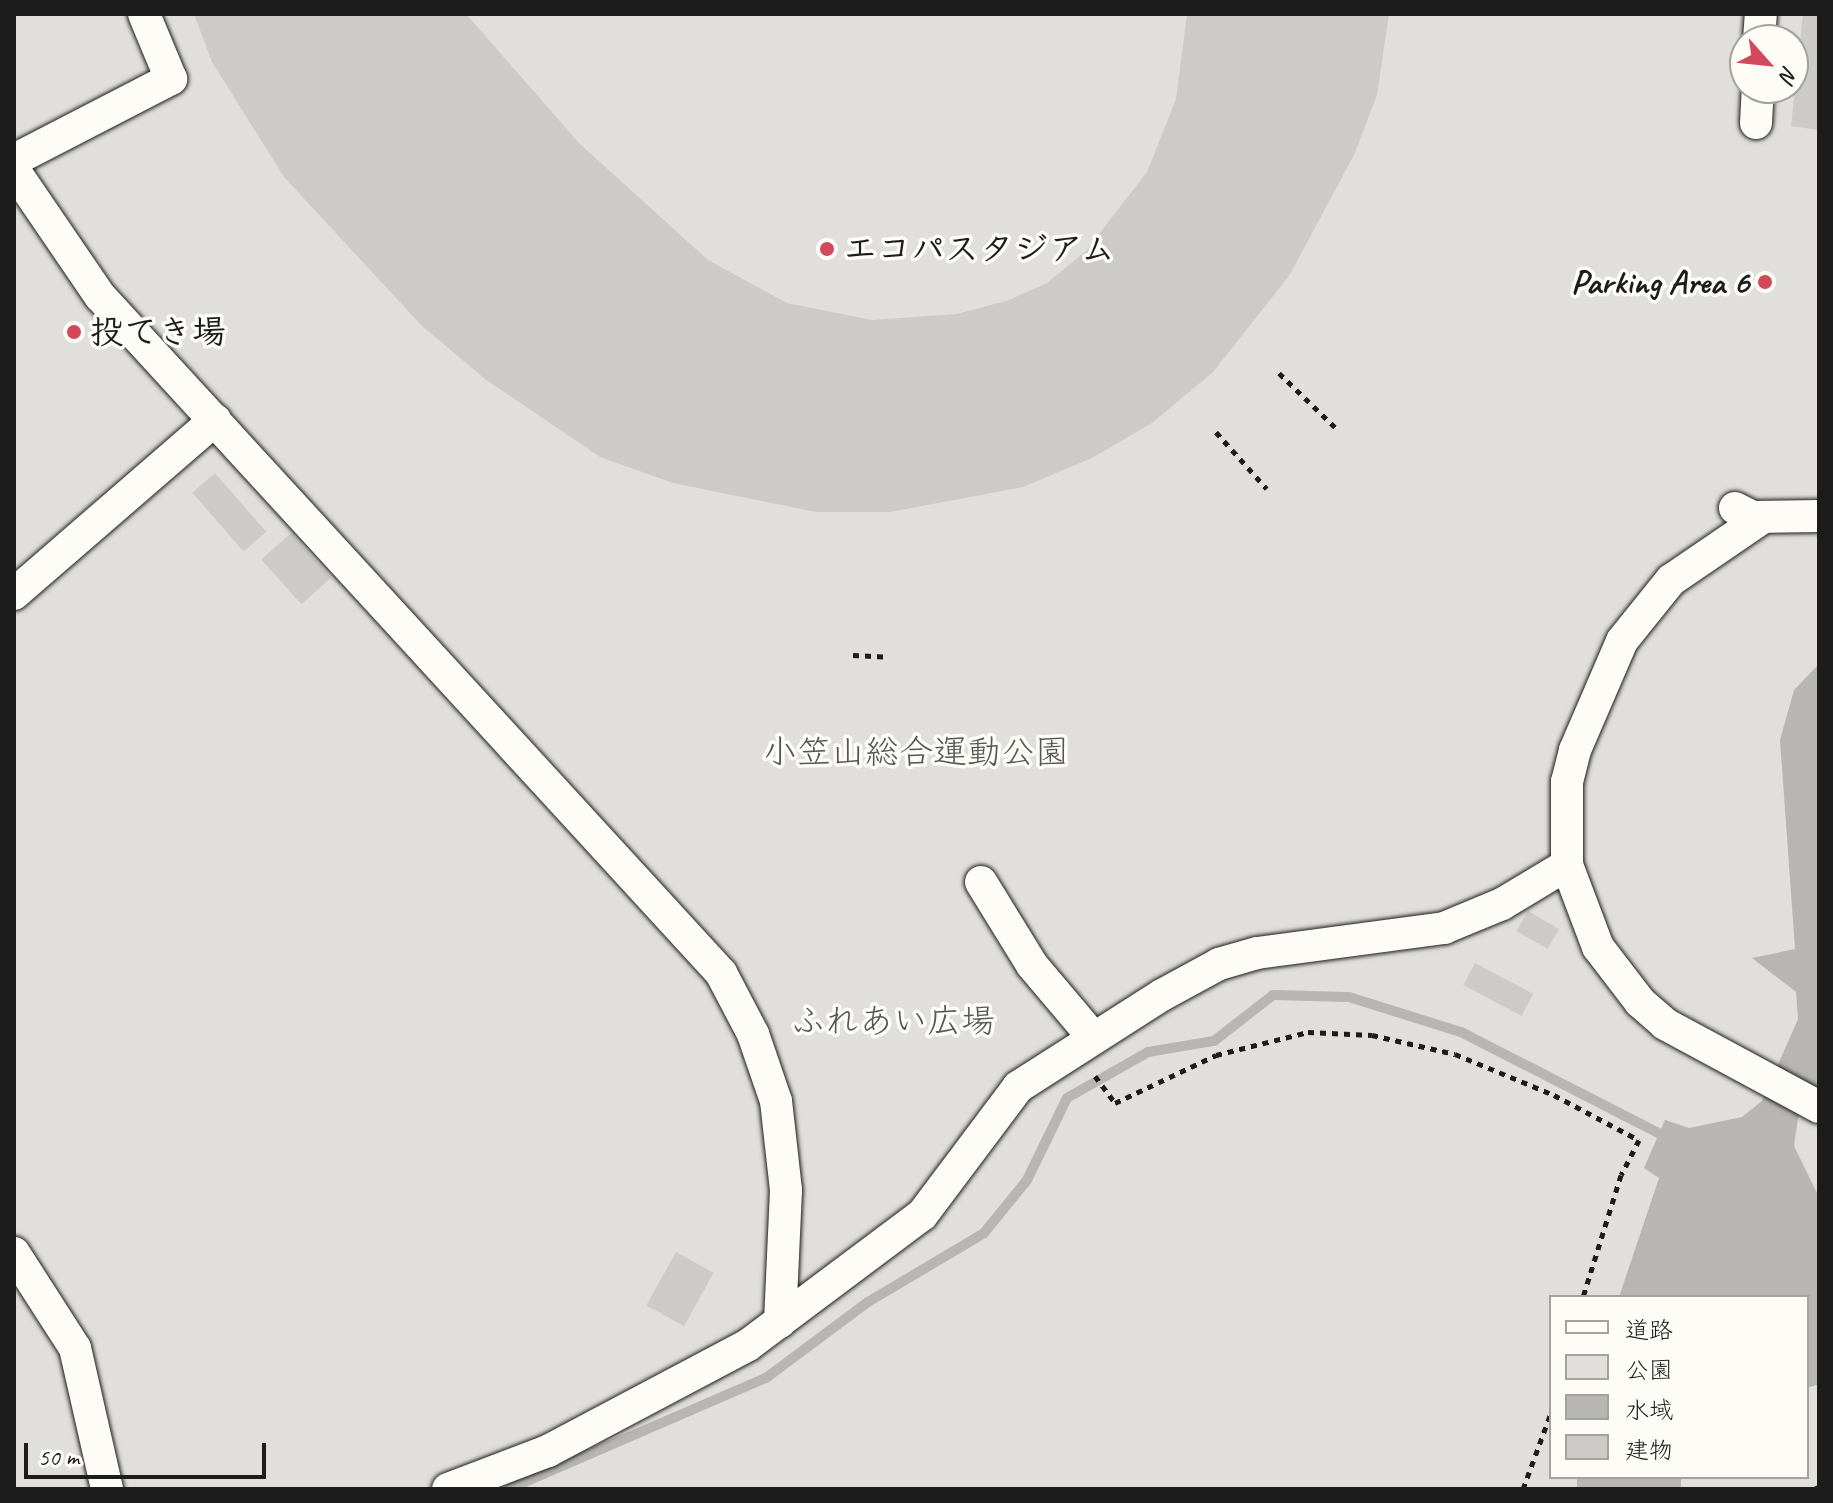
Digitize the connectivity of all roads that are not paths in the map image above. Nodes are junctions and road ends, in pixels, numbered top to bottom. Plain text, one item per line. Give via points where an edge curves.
1 (144, 14) edge
2 (1757, 104) edge
3 (1756, 123) dead end
4 (14, 160) edge
5 (14, 170) edge
6 (215, 420) junction
7 (1819, 516) edge
8 (14, 594) edge
9 (1567, 865) junction
10 (981, 882) dead end
11 (1092, 1036) junction
12 (1819, 1107) edge
13 (14, 1253) edge
14 (780, 1322) junction
15 (107, 1489) edge
16 (448, 1489) edge

1 - 4 street via 171,79
2 - 3 street
5 - 6 street via 100,296
6 - 8 street
6 - 14 street via 721,973 753,1034 776,1101 786,1190
7 - 9 street via 1748,513 1671,580 1622,641 1572,760
9 - 11 street via 1502,904 1444,928 1375,941 1293,945 1219,964
9 - 12 street via 1586,921 1620,981 1665,1024
10 - 11 street via 1032,965
11 - 14 street via 1001,1105 922,1215
13 - 15 street via 75,1348
14 - 16 street via 548,1451

